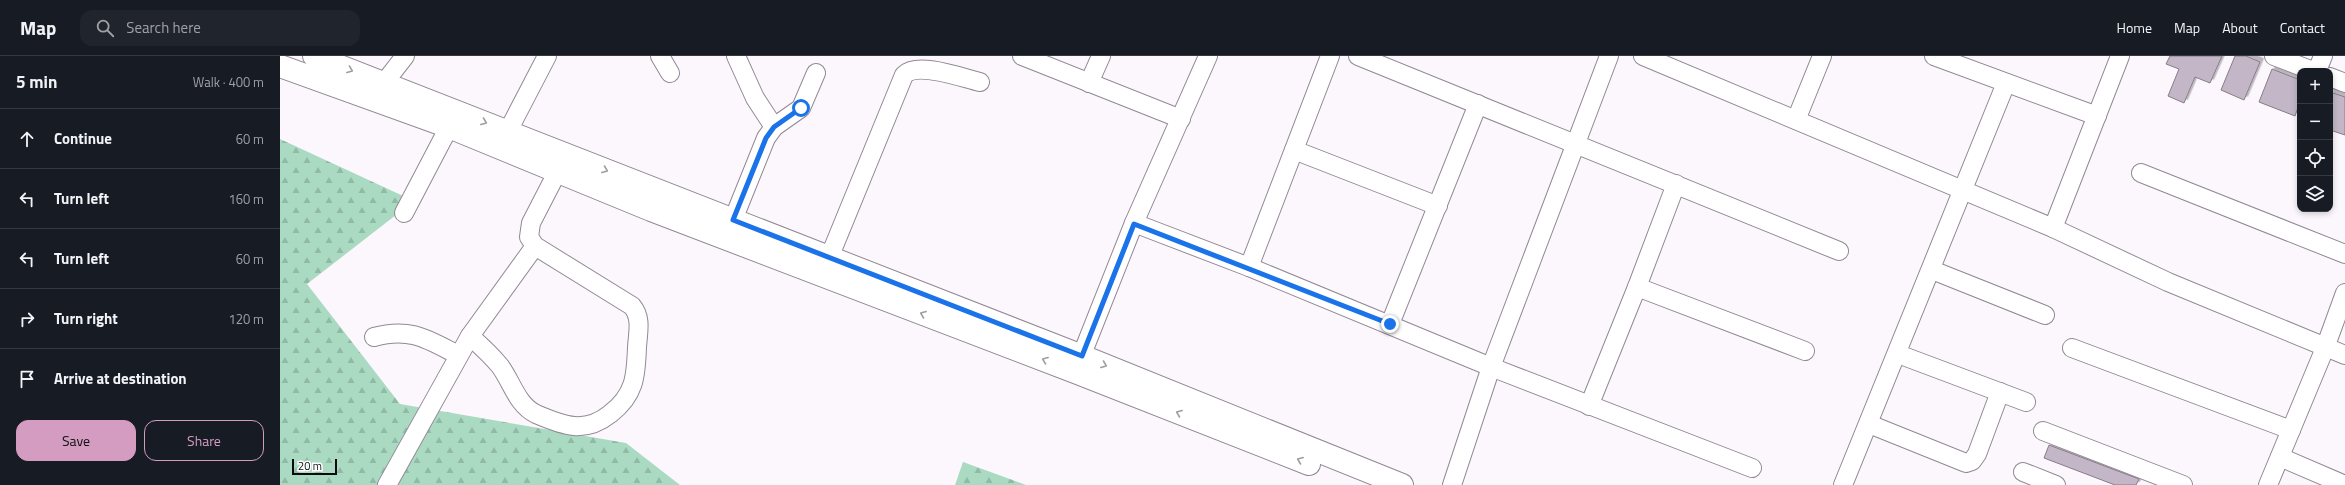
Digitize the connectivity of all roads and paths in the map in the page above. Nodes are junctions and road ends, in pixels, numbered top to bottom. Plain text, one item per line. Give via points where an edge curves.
1 (314, 56) edge
2 (405, 56) edge
3 (547, 56) edge
4 (660, 56) edge
5 (736, 56) edge
6 (1022, 56) edge
7 (1101, 56) edge
8 (1208, 56) edge
9 (1330, 56) edge
10 (1358, 56) edge
11 (1609, 56) edge
12 (1643, 56) edge
13 (1822, 56) edge
14 (1934, 56) edge
15 (2120, 56) edge
16 (2274, 56) edge
17 (2322, 56) edge
18 (280, 66) edge
19 (2305, 68) edge
20 (2319, 68) edge
21 (670, 73) dead end
22 (816, 73) dead end
23 (2333, 78) edge
24 (980, 82) dead end
25 (384, 83) junction
26 (1090, 83) junction
27 (2006, 83) junction
28 (2345, 83) edge
29 (1478, 104) junction
30 (2097, 116) junction
31 (452, 119) junction
32 (1181, 120) junction
33 (1796, 120) junction
34 (774, 127) junction
35 (508, 131) junction
36 (1575, 143) junction
37 (1294, 150) junction
38 (562, 163) junction
39 (2141, 173) dead end
40 (1676, 184) junction
41 (1964, 191) junction
42 (1438, 206) junction
43 (404, 213) dead end
44 (1134, 224) junction
45 (2053, 228) junction
46 (741, 230) junction
47 (535, 246) junction
48 (1839, 251) dead end
49 (2345, 254) edge
50 (829, 258) junction
51 (1249, 267) junction
52 (1932, 270) junction
53 (1637, 287) junction
54 (2345, 293) edge
55 (2045, 315) dead end
56 (1390, 324) junction
57 (979, 326) junction
58 (470, 336) junction
59 (374, 337) dead end
60 (2072, 348) dead end
61 (2325, 348) junction
62 (1805, 351) dead end
63 (1898, 354) junction
64 (458, 356) junction
65 (2345, 356) edge
66 (1079, 364) junction
67 (1491, 367) junction
68 (2000, 392) junction
69 (2026, 402) dead end
70 (1589, 406) junction
71 (1869, 424) junction
72 (2291, 430) junction
73 (2043, 431) dead end
74 (2280, 457) junction
75 (1752, 468) dead end
76 (2023, 472) dead end
77 (387, 485) edge
78 (1362, 485) edge
79 (1402, 485) edge
80 (1452, 485) edge
81 (1843, 485) edge
82 (2056, 485) edge
83 (2183, 485) edge
84 (2268, 485) edge
85 (2345, 485) edge

1 -> 25 street
2 - 25 street
3 - 35 street
4 - 21 street
5 - 34 street via 755,98
6 - 26 street
7 - 26 street
8 - 32 street
9 - 37 street
10 - 29 street
11 - 36 street
12 - 33 street
13 - 33 street
14 - 27 street
15 - 30 street
16 - 19 street
17 - 20 street
18 - 31 street
22 - 34 street via 801,108
23 - 28 street
24 - 50 street via 922,69 908,70
25 - 31 street
26 - 32 street
27 - 30 street
27 - 41 street
29 - 36 street
29 - 42 street
30 - 45 street
31 -> 35 street
31 - 38 street
31 - 43 street
32 - 44 street
33 - 41 street
34 - 46 street via 766,138
35 - 38 street
36 - 40 street
36 - 67 street
37 - 42 street
37 - 51 street
38 - 46 street via 651,210
38 - 47 street via 531,223 529,237
39 - 49 street
40 - 48 street
40 - 53 street
41 - 45 street
41 - 52 street
42 - 56 street
44 - 51 street
44 - 66 street
45 - 61 street via 2168,282
46 - 50 street
57 -> 46 street
47 - 58 street
47 - 58 street via 632,306 637,312 636,367 626,400 591,426 573,426 536,414 523,404 500,366
50 - 57 street
51 - 56 street
52 - 55 street
52 - 63 street
53 - 62 street
53 - 70 street
54 - 61 street
56 - 67 street
57 - 66 street
58 - 64 street
59 - 64 street via 397,332 414,334
60 - 72 street
61 - 65 street
61 - 72 street
63 - 68 street
63 - 71 street
64 - 77 street
78 -> 66 street
66 -> 79 street
67 - 70 street
67 - 80 street
68 - 69 street
68 - 71 street via 1972,462 1957,460
70 - 75 street
71 - 81 street
72 - 74 street
73 - 83 street
74 - 84 street
74 - 85 street
76 - 82 street

